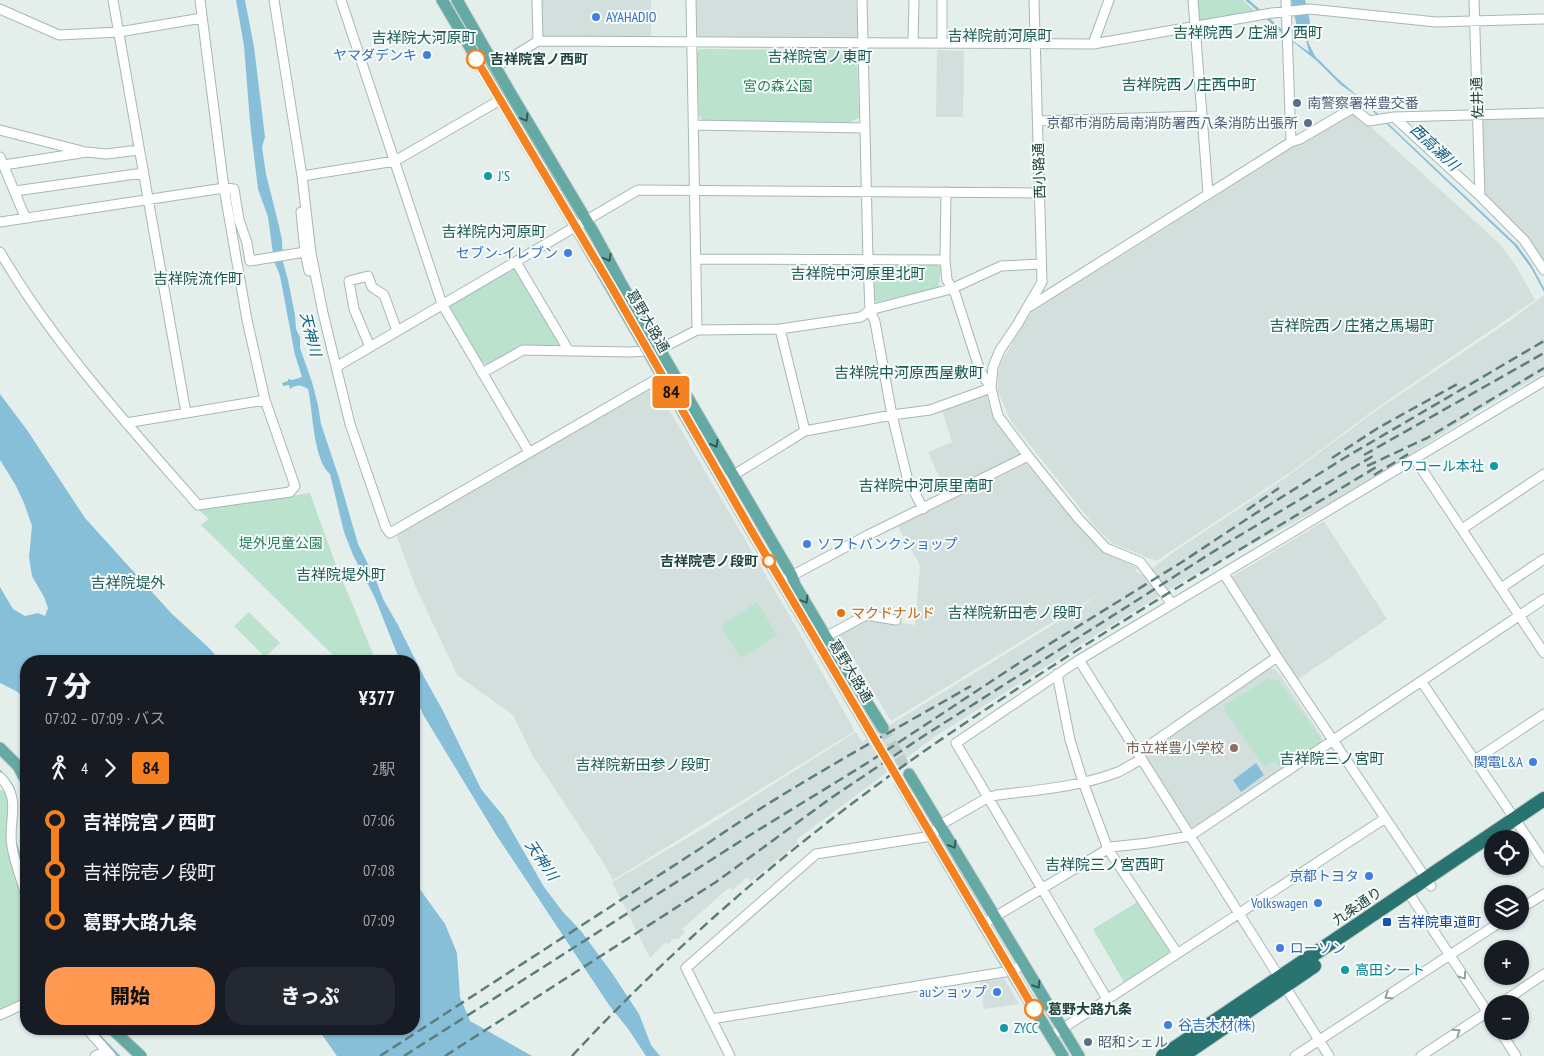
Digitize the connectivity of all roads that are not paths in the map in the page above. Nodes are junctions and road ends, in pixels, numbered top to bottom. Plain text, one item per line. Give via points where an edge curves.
1 (113, 0) edge
2 (200, 0) edge
3 (274, 0) edge
4 (341, 0) edge
5 (442, 0) edge
6 (537, 0) edge
7 (691, 0) edge
8 (862, 0) edge
9 (914, 0) edge
10 (942, 0) edge
11 (1034, 0) edge
12 (1109, 0) edge
13 (1192, 0) edge
14 (1286, 0) edge
15 (1474, 0) edge
16 (459, 3) edge
17 (0, 9) edge
18 (1289, 11) junction
19 (449, 13) junction
20 (202, 18) junction
21 (1544, 20) edge
22 (1474, 21) junction
23 (1195, 26) junction
24 (119, 32) junction
25 (538, 41) junction
26 (691, 42) junction
27 (913, 43) junction
28 (942, 43) junction
29 (1035, 43) junction
30 (864, 44) junction
31 (1094, 44) junction
32 (496, 67) junction
33 (485, 74) junction
34 (511, 94) junction
35 (500, 100) junction
36 (1544, 113) edge
37 (1478, 115) junction
38 (1201, 116) junction
39 (1394, 116) junction
40 (1038, 121) junction
41 (693, 125) junction
42 (865, 128) junction
43 (0, 130) edge
44 (1291, 142) junction
45 (139, 150) junction
46 (87, 152) junction
47 (2, 161) edge
48 (396, 161) junction
49 (545, 164) junction
50 (143, 173) junction
51 (303, 178) junction
52 (224, 188) junction
53 (14, 191) junction
54 (694, 191) junction
55 (867, 191) junction
56 (946, 192) junction
57 (1040, 193) junction
58 (1208, 193) junction
59 (1480, 196) junction
60 (148, 199) junction
61 (26, 217) junction
62 (586, 220) junction
63 (0, 222) edge
64 (576, 226) junction
65 (0, 252) edge
66 (301, 253) junction
67 (696, 259) junction
68 (868, 260) junction
69 (945, 260) junction
70 (516, 262) junction
71 (1041, 264) junction
72 (1544, 270) edge
73 (347, 271) dead end
74 (349, 281) junction
75 (618, 288) junction
76 (951, 289) junction
77 (442, 304) junction
78 (1027, 308) junction
79 (870, 310) junction
80 (780, 329) junction
81 (697, 330) junction
82 (397, 331) junction
83 (328, 337) junction
84 (370, 347) junction
85 (654, 350) junction
86 (569, 351) junction
87 (336, 367) junction
88 (482, 373) junction
89 (662, 376) junction
90 (1544, 381) edge
91 (991, 388) junction
92 (266, 400) junction
93 (186, 413) junction
94 (892, 415) junction
95 (126, 423) junction
96 (699, 428) junction
97 (805, 431) junction
98 (528, 452) junction
99 (1028, 456) junction
100 (1415, 459) junction
101 (1544, 474) edge
102 (728, 478) junction
103 (923, 508) junction
104 (756, 527) junction
105 (1462, 529) junction
106 (1544, 559) edge
107 (1224, 574) junction
108 (792, 576) junction
109 (782, 582) junction
110 (1501, 588) junction
111 (1544, 599) edge
112 (1172, 604) junction
113 (1519, 615) junction
114 (896, 620) dead end
115 (821, 640) junction
116 (1544, 652) edge
117 (1276, 657) junction
118 (1079, 660) junction
119 (1057, 674) junction
120 (1421, 681) junction
121 (1544, 714) edge
122 (883, 728) tunnel mouth
123 (872, 735) tunnel mouth
124 (1332, 740) junction
125 (0, 748) edge
126 (1140, 756) junction
127 (1476, 760) junction
128 (20, 770) edge
129 (909, 774) tunnel mouth
130 (2, 782) edge
131 (900, 782) tunnel mouth
132 (1083, 782) junction
133 (987, 798) junction
134 (1544, 799) edge
135 (1544, 809) edge
136 (1384, 819) junction
137 (1517, 822) junction
138 (940, 825) junction
139 (1509, 830) edge
140 (932, 836) junction
141 (1190, 836) junction
142 (1108, 849) junction
143 (1484, 849) edge
144 (1544, 862) edge
145 (20, 876) edge
146 (1428, 883) junction
147 (1043, 889) junction
148 (1544, 894) edge
149 (1410, 895) junction
150 (1529, 904) edge
151 (1239, 914) junction
152 (995, 916) junction
153 (983, 924) junction
154 (1488, 930) edge
155 (1177, 954) junction
156 (1449, 956) junction
157 (1024, 964) junction
158 (1011, 971) junction
159 (1544, 974) edge
160 (1282, 982) junction
161 (1513, 995) edge
162 (1107, 999) junction
163 (1484, 1004) edge
164 (20, 1006) edge
165 (0, 1016) edge
166 (1484, 1017) edge
167 (711, 1019) junction
168 (1063, 1028) junction
169 (92, 1035) edge
170 (118, 1035) edge
171 (1051, 1036) junction
172 (1320, 1040) junction
173 (1506, 1040) edge
174 (109, 1053) edge
175 (1172, 1055) edge
176 (95, 1056) edge
177 (141, 1056) edge
178 (730, 1056) edge
179 (1063, 1056) edge
180 (1079, 1056) edge
181 (1295, 1056) edge
182 (1330, 1056) edge
183 (1421, 1056) edge
184 (1516, 1056) edge

1 - 24 street
2 - 20 street
3 - 51 street
4 - 48 street
5 - 19 main road, 葛野大路通
6 - 25 street
7 - 26 street
8 - 30 street
9 - 27 street
10 - 28 street
11 - 29 street, 西小路通
12 - 31 street
13 - 23 street
14 - 18 street
15 - 22 street, 佐井通
16 - 19 main road
16 - 32 main road, 葛野大路通
17 - 24 street via 59,35
18 - 22 street via 1307,9 1436,22
18 - 23 street
18 - 44 street
19 - 33 main road, 葛野大路通
20 - 24 street
20 - 52 street
21 - 22 street
22 - 37 street, 佐井通
23 - 31 street
23 - 38 street
24 - 45 street
25 - 26 street
25 - 32 street
26 - 30 street
26 - 41 street
27 - 28 street
27 - 30 street
28 - 29 street
29 - 31 street
29 - 40 street, 西小路通
30 - 42 street
32 - 33 main road
32 - 34 main road, 葛野大路通
33 - 35 main road, 葛野大路通
34 - 35 main road
34 -> 49 main road, 葛野大路通
35 - 48 street
35 - 49 main road, 葛野大路通
36 - 37 street
37 - 39 street
37 - 59 street, 佐井通
38 - 40 street
38 - 58 street
39 - 44 street via 1369,122 1353,108
39 - 59 street
40 - 57 street, 西小路通
41 - 42 street
41 - 54 street
42 - 55 street
43 - 46 street
44 - 58 street
45 - 46 street via 106,154
45 - 50 street
46 - 47 street
47 - 53 street
48 - 51 street
48 - 77 street
49 - 62 main road, 葛野大路通
49 - 64 main road, 葛野大路通
50 - 53 street
50 - 60 street
51 - 66 street via 299,194
51 - 83 street via 311,253
52 - 60 street
52 - 66 street via 234,189 250,261
52 - 92 street via 247,320
53 - 61 street
54 - 55 street
54 - 62 street via 638,190
54 - 67 street
55 - 56 street
55 - 68 street
56 - 57 street
56 - 69 street
57 - 71 street, 西小路通
58 - 78 street
59 - 72 street via 1524,240
60 - 61 street
60 - 93 street
61 - 63 street
62 - 64 street
62 -> 75 main road, 葛野大路通
64 - 70 street
64 - 75 main road, 葛野大路通
65 - 95 street via 22,290
66 - 83 street via 322,332
67 - 68 street
67 - 81 street
68 - 69 street
68 - 79 street
69 - 76 street
70 - 77 street
70 - 86 street
71 - 76 street via 1001,266
71 - 78 street, 西小路通 via 1042,282
73 - 74 street
74 - 82 street via 368,276 372,287 384,295
74 - 84 street via 354,309
75 - 85 main road, 葛野大路通
76 - 79 street
76 - 91 street via 980,371
77 - 82 street
77 - 88 street
78 - 91 street, 西小路通 via 1000,350 993,367
79 - 80 street via 861,317
79 - 94 street via 876,322
80 - 81 street
80 - 97 street
81 - 85 street
82 - 84 street
83 - 87 street
84 - 87 street
85 - 86 street
85 - 89 main road, 葛野大路通
85 - 96 main road, 葛野大路通
86 - 88 street via 523,350
87 - 98 street via 350,424 390,533
88 - 98 street
89 - 96 main road, 葛野大路通
89 - 98 street
90 - 100 street
91 - 94 street via 930,410
91 - 99 street via 998,416
92 - 93 street
92 - 95 street via 295,486 290,492 198,505
93 - 95 street
94 - 97 street
94 - 103 street via 907,477
96 - 102 main road, 葛野大路通
97 - 102 street
99 - 103 street
99 - 112 street via 1106,548 1140,562
100 - 105 street
100 - 107 street
101 - 105 street
102 - 104 main road, 葛野大路通
103 - 108 street
104 - 108 main road, 葛野大路通
104 - 109 main road, 葛野大路通
105 - 110 street
106 - 110 street
107 - 112 street
107 - 117 street
108 - 109 street
108 -> 115 main road, 葛野大路通
109 - 115 main road, 葛野大路通
110 - 113 street
111 - 113 street
112 - 118 street
113 - 116 street
113 - 120 street
114 - 115 street via 866,615
115 - 122 main road, 葛野大路通
115 - 123 main road, 葛野大路通
117 - 124 street
117 - 126 street
118 - 119 street
118 - 126 street
119 - 132 street via 1070,740
119 - 133 street via 956,743
120 - 124 street
120 - 127 street
121 - 127 street
124 - 136 street
124 - 141 street
125 - 128 main road
126 - 132 street via 1118,772
126 - 141 street
127 - 137 street
129 - 138 main road
130 - 145 street via 13,802 11,846
131 - 140 main road
132 - 133 street
132 - 142 street
133 - 138 street
133 - 147 street
134 - 137 highway, 九条通り
135 - 137 highway, 九条通り
136 - 146 street
136 - 151 street
137 - 139 highway, 九条通り
137 - 144 street
137 - 146 highway, 九条通り
138 - 140 street
138 -> 152 main road
140 - 153 main road
140 - 167 street via 816,854 686,968
141 - 142 street
141 - 151 street
142 - 147 street
142 - 155 street
143 - 146 highway, 九条通り
146 - 149 highway, 九条通り
147 - 152 street
147 - 162 street
148 - 150 street
149 - 156 street
149 - 160 highway, 九条通り
151 - 155 street
151 - 160 street
152 - 153 street
152 - 157 main road
153 - 158 main road
154 - 156 street
155 - 162 street
156 -> 163 street
156 -> 172 street
157 - 158 street
157 -> 168 main road
158 - 167 street
158 - 171 main road
159 - 161 street
160 - 172 street
160 - 175 highway, 九条通り
162 - 168 street
164 - 165 street
183 -> 166 street
167 - 178 street
168 - 171 street
168 - 180 main road
169 - 174 street
170 - 177 main road
171 - 179 main road
172 - 181 street
172 - 182 street
173 - 184 street
174 - 176 street

